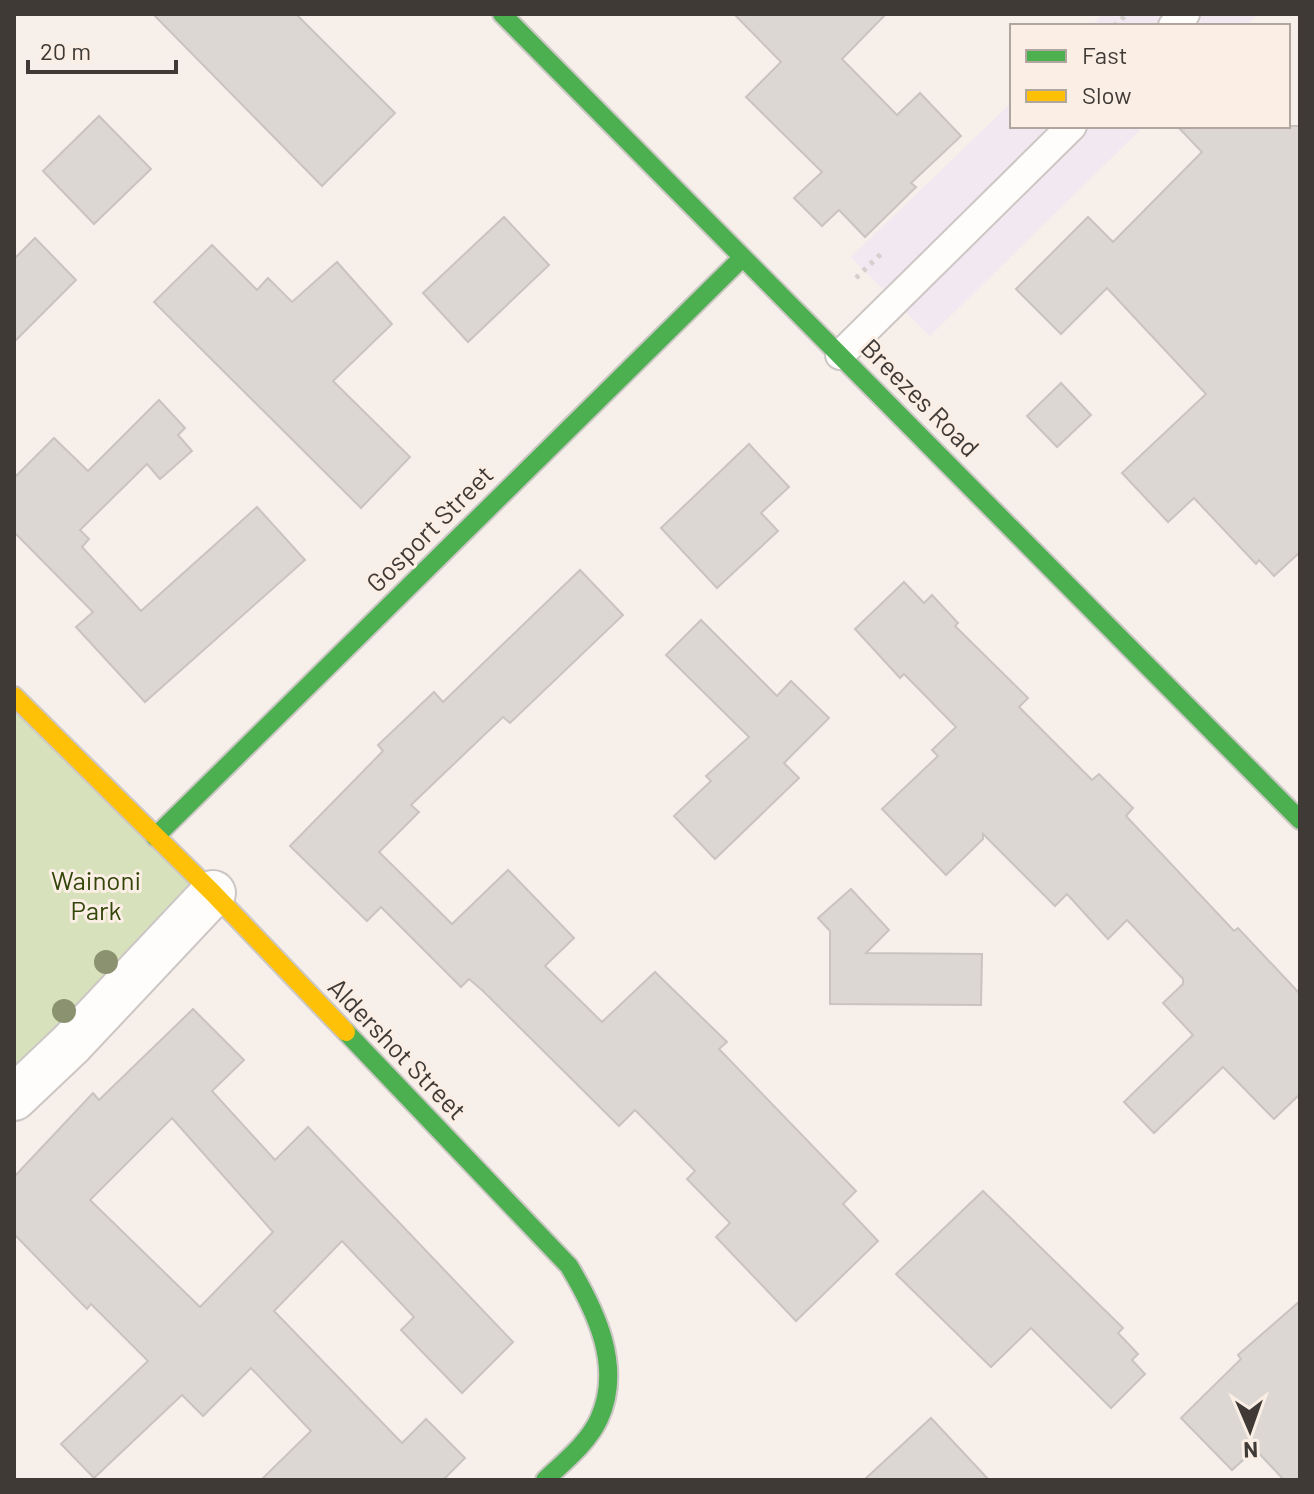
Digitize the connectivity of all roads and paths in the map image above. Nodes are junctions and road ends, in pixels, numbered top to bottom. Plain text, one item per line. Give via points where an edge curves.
1 (502, 14) edge
2 (1070, 128) edge
3 (741, 259) junction
4 (840, 355) junction
5 (14, 696) edge
6 (1300, 820) edge
7 (155, 837) junction
8 (213, 893) junction
9 (14, 1098) edge
10 (545, 1480) edge

1 - 3 street, Breezes Road
2 - 4 lane
3 - 4 street, Breezes Road
3 - 7 street, Gosport Street
4 - 6 street, Breezes Road
5 - 7 street, Aldershot Street
7 - 8 street, Aldershot Street
8 - 9 street
8 - 10 street, Aldershot Street via 569,1266 594,1307 608,1385 599,1420

